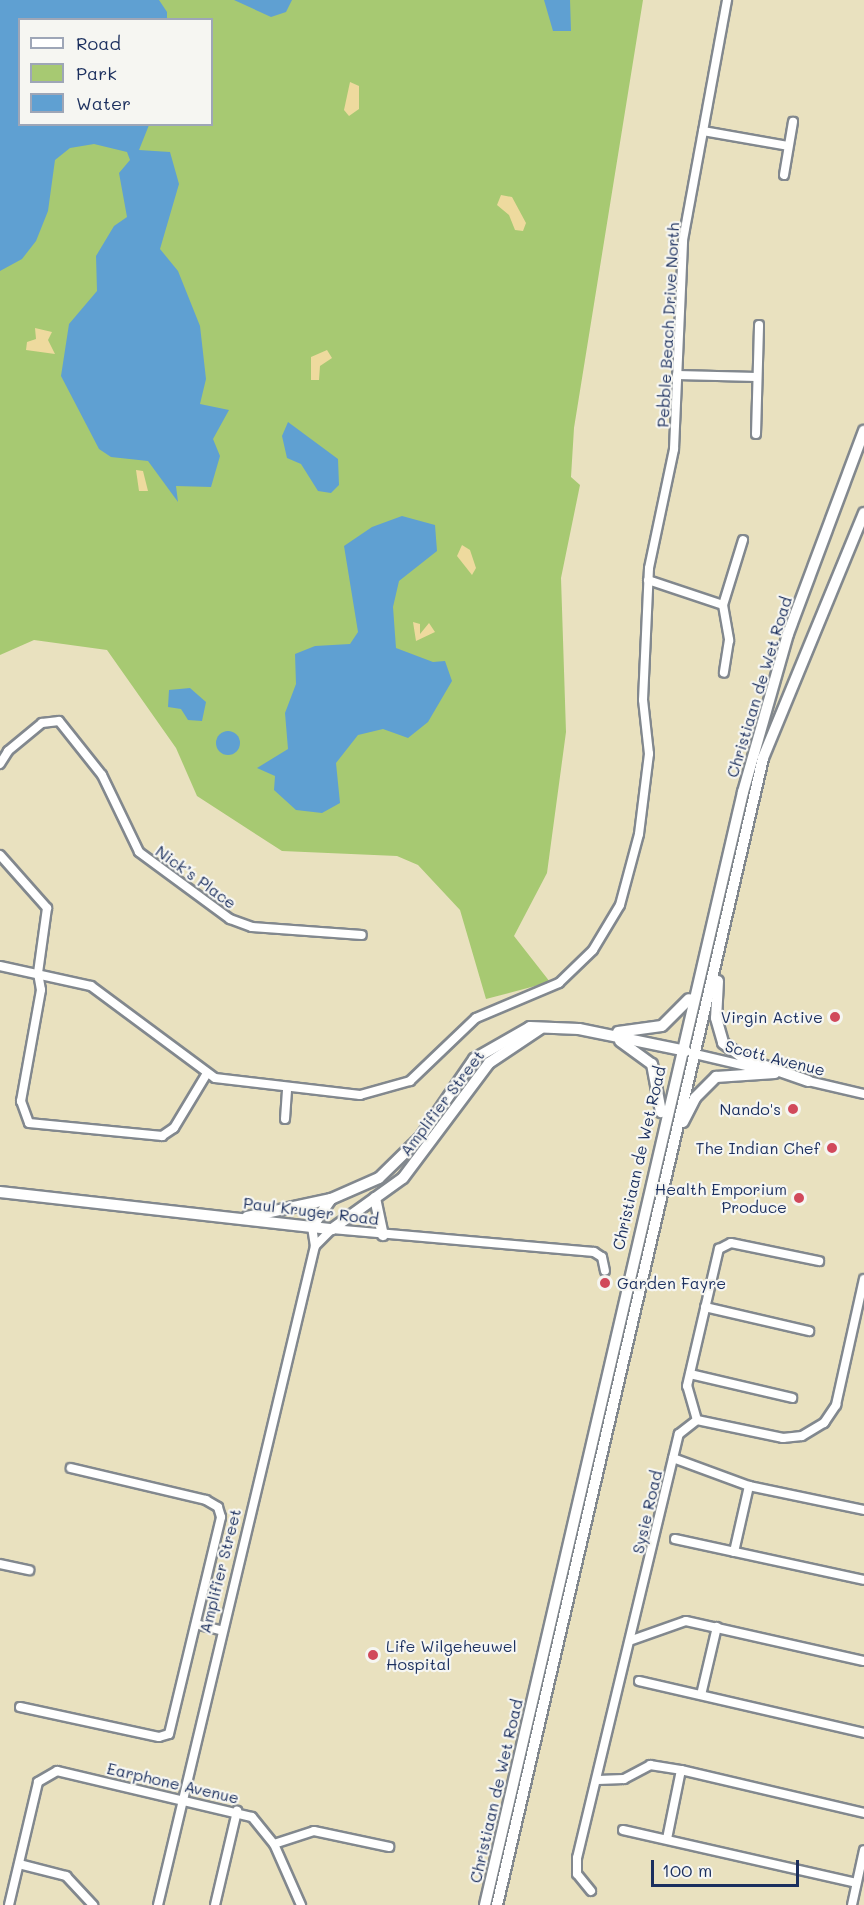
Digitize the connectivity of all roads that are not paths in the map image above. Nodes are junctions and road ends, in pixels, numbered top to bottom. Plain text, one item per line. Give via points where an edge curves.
1 (727, 0) edge
2 (793, 122) dead end
3 (703, 131) junction
4 (788, 146) junction
5 (784, 175) dead end
6 (759, 326) dead end
7 (677, 375) junction
8 (757, 377) junction
9 (864, 430) edge
10 (756, 434) dead end
11 (864, 513) edge
12 (743, 540) dead end
13 (648, 580) junction
14 (723, 605) junction
15 (724, 673) dead end
16 (0, 764) edge
17 (0, 855) edge
18 (362, 935) dead end
19 (722, 939) junction
20 (0, 966) edge
21 (38, 973) junction
22 (692, 996) junction
23 (540, 1029) junction
24 (579, 1029) junction
25 (605, 1033) junction
26 (680, 1050) junction
27 (695, 1054) junction
28 (776, 1073) junction
29 (206, 1075) junction
30 (808, 1081) junction
31 (287, 1088) junction
32 (864, 1094) edge
33 (285, 1119) dead end
34 (659, 1136) junction
35 (675, 1138) junction
36 (0, 1192) edge
37 (375, 1198) junction
38 (331, 1199) junction
39 (243, 1218) junction
40 (312, 1227) junction
41 (332, 1229) junction
42 (383, 1235) junction
43 (315, 1246) junction
44 (819, 1261) dead end
45 (605, 1271) dead end
46 (864, 1279) edge
47 (705, 1307) junction
48 (809, 1331) dead end
49 (690, 1374) junction
50 (792, 1398) dead end
51 (698, 1420) junction
52 (673, 1458) junction
53 (70, 1468) dead end
54 (749, 1486) junction
55 (864, 1510) edge
56 (675, 1539) dead end
57 (734, 1552) junction
58 (0, 1564) edge
59 (29, 1570) dead end
60 (864, 1580) edge
61 (196, 1624) junction
62 (717, 1626) junction
63 (220, 1630) junction
64 (632, 1640) junction
65 (864, 1661) edge
66 (639, 1681) dead end
67 (701, 1695) junction
68 (20, 1707) dead end
69 (864, 1733) edge
70 (681, 1770) junction
71 (598, 1780) junction
72 (182, 1799) junction
73 (237, 1811) junction
74 (864, 1813) edge
75 (623, 1830) dead end
76 (667, 1839) junction
77 (274, 1845) junction
78 (389, 1847) dead end
79 (864, 1850) edge
80 (19, 1864) junction
81 (856, 1883) junction
82 (591, 1892) dead end
83 (9, 1905) edge
84 (93, 1905) edge
85 (158, 1905) edge
86 (215, 1905) edge
87 (301, 1905) edge
88 (485, 1905) edge
89 (498, 1905) edge
90 (852, 1905) edge

1 - 3 street, Pebble Beach Drive North
2 - 4 street
3 - 4 street
3 - 7 street, Pebble Beach Drive North via 684,240
4 - 5 street
6 - 8 street
7 - 8 street
7 - 13 street, Pebble Beach Drive North via 674,449
8 - 10 street
9 - 22 main road, Christiaan de Wet Road via 788,634
11 - 19 main road, Christiaan de Wet Road via 771,733
12 - 14 street
13 - 14 street
13 - 31 street, Pebble Beach Drive North via 644,700 649,754 639,834 620,905 592,950 559,983 476,1018 419,1076 395,1088 360,1095
14 - 15 street via 729,640
16 - 18 street, Nick’s Place via 8,751 42,723 59,721 102,775 139,852 230,919 252,927
17 - 21 street via 47,908
19 - 27 main road, Christiaan de Wet Road
19 - 30 main road via 715,1007 719,1036 745,1059
20 - 21 street
21 - 29 street via 98,989
21 - 29 street via 42,990 21,1101 29,1123 162,1136 174,1128
22 - 24 main road via 655,1029
22 - 26 main road, Christiaan de Wet Road
23 - 24 main road, Amplifier Street
23 - 37 main road, Amplifier Street via 489,1063 417,1163
23 - 38 main road, Amplifier Street via 514,1033 483,1051 458,1076 420,1138 397,1164 359,1189
24 - 25 main road, Amplifier Street
25 - 26 main road, Amplifier Street
25 - 34 main road via 652,1064 660,1086
26 - 27 main road, Scott Avenue
26 - 34 main road, Christiaan de Wet Road
27 - 28 street, Scott Avenue
27 - 35 main road, Christiaan de Wet Road
28 - 30 street, Scott Avenue
28 - 35 main road via 728,1074 710,1081 695,1098
29 - 31 street, Pebble Beach Drive North
30 - 32 street, Scott Avenue
31 - 33 street
34 - 88 main road, Christiaan de Wet Road
35 - 89 main road, Christiaan de Wet Road
36 - 39 main road, Paul Kruger Road
37 - 41 main road, Amplifier Street
37 - 42 main road
38 - 39 main road, Amplifier Street
38 - 40 main road
39 - 40 main road, Paul Kruger Road
40 - 41 main road, Paul Kruger Road
40 - 43 street, Amplifier Street
41 - 42 street, Paul Kruger Road
41 - 43 street, Amplifier Street
42 - 45 street, Paul Kruger Road via 594,1252 602,1257
43 - 63 street, Amplifier Street
44 - 47 street via 724,1244
46 - 51 street via 836,1405 824,1424 809,1434 783,1438
47 - 48 street
47 - 49 street
49 - 50 street
49 - 51 street via 687,1394
51 - 52 street, Sysie Road via 682,1429
52 - 54 street
52 - 64 street, Sysie Road
53 - 61 street via 219,1507
54 - 55 street
54 - 57 street
56 - 57 street
57 - 60 street
58 - 59 street
61 - 63 street
61 - 68 street via 166,1737
62 - 64 street via 678,1621
62 - 65 street
62 - 67 street
63 - 72 street, Amplifier Street
64 - 71 street, Sysie Road
66 - 67 street
67 - 69 street
70 - 71 street via 650,1765 624,1779
70 - 74 street
70 - 76 street
71 - 82 street, Sysie Road via 577,1867
72 - 73 street, Earphone Avenue
72 - 80 street, Earphone Avenue via 57,1771 42,1776
72 - 85 street, Amplifier Street
73 - 77 street, Earphone Avenue via 259,1822
73 - 86 street
75 - 76 street
76 - 81 street
77 - 78 street via 314,1831
77 - 87 street, Earphone Avenue
79 - 81 street
80 - 83 street
80 - 84 street via 66,1876
81 - 90 street

